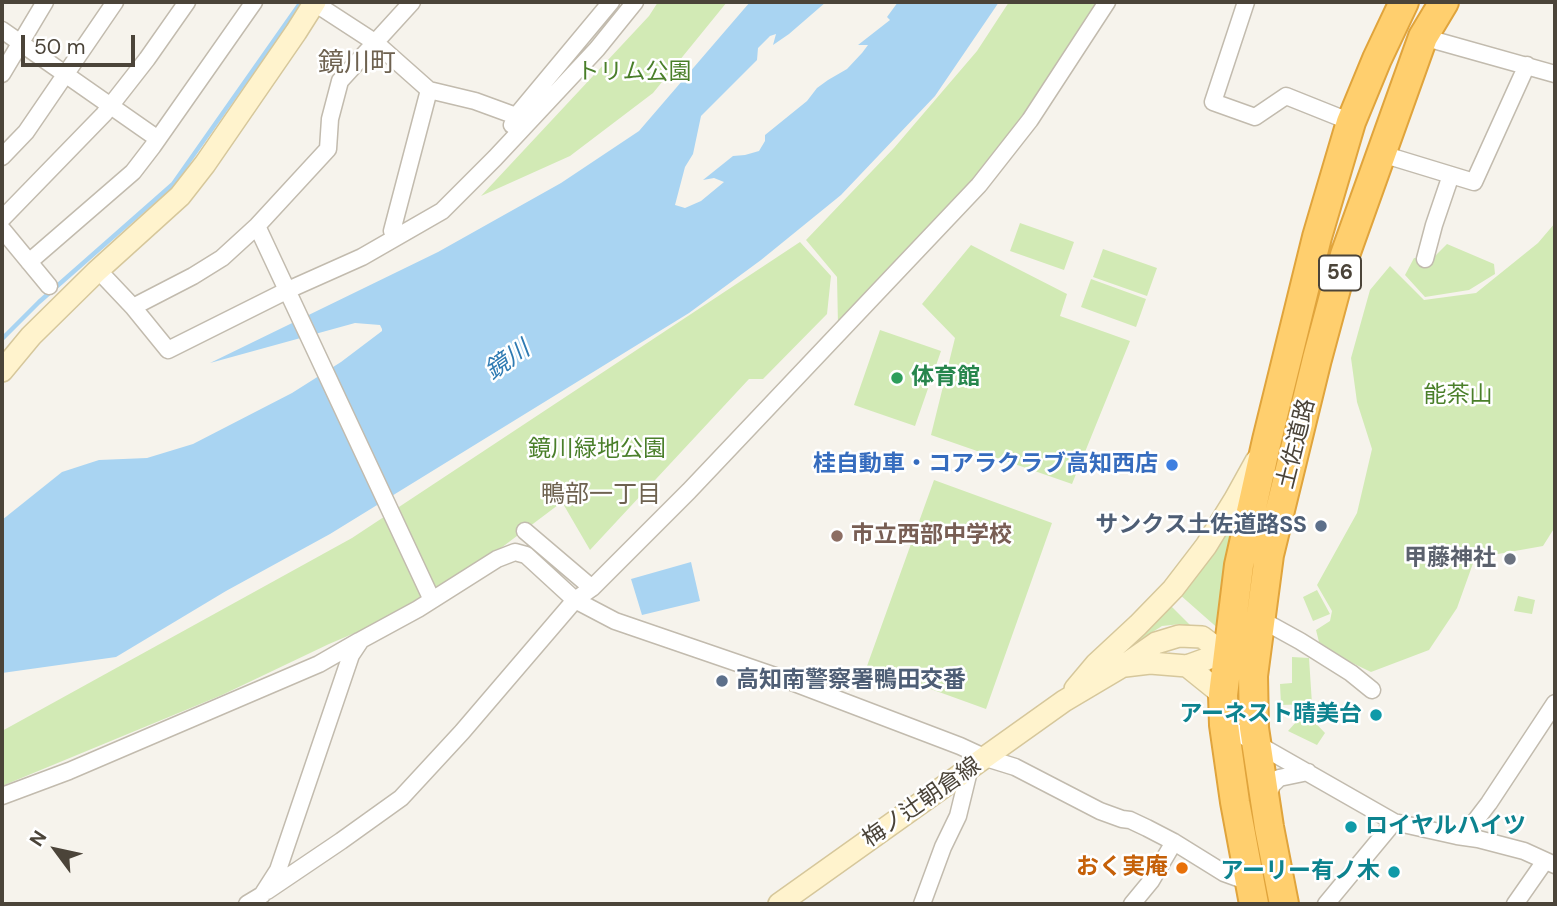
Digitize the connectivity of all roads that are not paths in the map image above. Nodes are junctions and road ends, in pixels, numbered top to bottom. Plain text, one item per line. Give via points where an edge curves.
1 (45, 2) edge
2 (115, 2) edge
3 (187, 2) edge
4 (254, 2) edge
5 (314, 2) edge
6 (412, 2) edge
7 (611, 2) edge
8 (635, 2) edge
9 (1107, 2) edge
10 (1246, 2) edge
11 (1404, 2) edge
12 (1444, 2) edge
13 (2, 30) edge
14 (1423, 37) junction
15 (20, 43) junction
16 (376, 43) junction
17 (1527, 65) junction
18 (2, 74) edge
19 (1555, 74) edge
20 (66, 75) junction
21 (429, 90) junction
22 (110, 106) junction
23 (516, 116) junction
24 (1351, 122) junction
25 (158, 139) junction
26 (1382, 154) junction
27 (2, 157) edge
28 (495, 158) junction
29 (1451, 175) junction
30 (2, 219) edge
31 (257, 226) junction
32 (2, 229) edge
33 (411, 229) junction
34 (392, 231) junction
35 (1425, 259) dead end
36 (29, 262) junction
37 (98, 270) junction
38 (320, 276) junction
39 (49, 286) dead end
40 (288, 290) junction
41 (133, 307) junction
42 (3, 368) edge
43 (1267, 439) junction
44 (525, 530) dead end
45 (1269, 555) junction
46 (592, 588) junction
47 (432, 600) junction
48 (575, 600) junction
49 (1260, 619) junction
50 (361, 640) junction
51 (1226, 651) junction
52 (1123, 666) junction
53 (1187, 666) junction
54 (1253, 676) junction
55 (1372, 690) dead end
56 (1223, 695) junction
57 (1064, 701) junction
58 (1555, 703) edge
59 (1224, 725) junction
60 (1266, 755) junction
61 (977, 764) junction
62 (1308, 772) junction
63 (2, 796) edge
64 (1235, 802) junction
65 (1265, 804) junction
66 (1394, 822) junction
67 (1463, 837) junction
68 (1174, 842) junction
69 (1550, 863) edge
70 (1252, 893) edge
71 (262, 895) junction
72 (247, 904) edge
73 (779, 904) edge
74 (922, 904) edge
75 (1132, 904) edge
76 (1284, 904) edge
77 (1326, 904) edge
78 (1515, 904) edge

1 - 15 street
2 - 20 street
3 - 22 street
4 - 25 street
5 - 16 street
5 - 37 main road via 180,196
6 - 16 street
7 - 23 street
8 - 28 street
9 - 46 street via 1030,120 979,185
10 - 24 street via 1213,102 1255,117 1286,96
11 - 24 highway, 土佐道路 / 56
12 - 14 highway, 土佐道路 / 56
13 - 15 street
14 - 17 street
14 - 26 highway, 土佐道路 / 56
15 - 18 street
15 - 20 street
16 - 21 street
16 - 31 street via 340,81 328,149
17 - 19 street
17 - 29 street via 1474,183
20 - 22 street
20 - 27 street via 26,132
21 - 23 street
21 - 34 street
22 - 25 street
22 - 30 street
23 - 28 street
24 - 43 highway, 土佐道路 / 56
25 - 36 street via 133,172
26 - 29 street
26 - 45 highway, 土佐道路 / 56 via 1345,255
28 - 33 street via 442,211
29 - 35 street
31 - 40 street
31 - 41 street via 222,258
32 - 36 street
33 - 34 street
33 - 38 street
34 - 38 street
36 - 39 street
37 - 41 street
37 - 42 main road
38 - 40 street
40 - 41 street via 168,350
40 - 47 street
43 - 51 highway, 土佐道路 / 56 via 1239,565
43 - 57 main road, 梅ノ辻朝倉線 via 1206,546 1173,589
44 - 46 street
45 - 49 highway, 土佐道路 / 56
45 - 51 main road via 1250,613
46 - 48 street
47 - 48 street via 515,552 526,555
47 - 50 street
48 - 61 street via 615,621 960,746
48 - 71 street via 401,798
49 - 54 highway, 土佐道路 / 56
49 - 55 street
50 - 63 street via 319,664
50 - 71 street via 351,655 278,870
51 - 52 main road via 1202,637 1179,636 1156,643
51 - 53 main road, 梅ノ辻朝倉線
51 - 54 main road
51 - 56 highway, 土佐道路 / 56
52 - 53 main road, 梅ノ辻朝倉線
52 - 57 main road, 梅ノ辻朝倉線
53 - 56 main road
54 - 60 highway, 土佐道路 / 56 via 1254,728
56 - 59 highway, 土佐道路 / 56
57 - 61 main road, 梅ノ辻朝倉線
58 - 67 street
59 - 60 street
59 - 64 highway, 土佐道路 / 56
60 - 62 street
60 - 64 street
60 - 65 highway, 土佐道路 / 56
61 - 68 street via 1015,767 1100,811
61 - 73 main road, 梅ノ辻朝倉線
61 - 74 street
62 - 65 street via 1279,778
62 - 66 street
64 - 70 highway, 土佐道路 / 56
65 - 76 highway, 土佐道路 / 56
66 - 67 street
66 - 77 street
67 - 69 street via 1524,851
68 - 70 street
68 - 75 street
69 - 78 street
71 - 72 street

